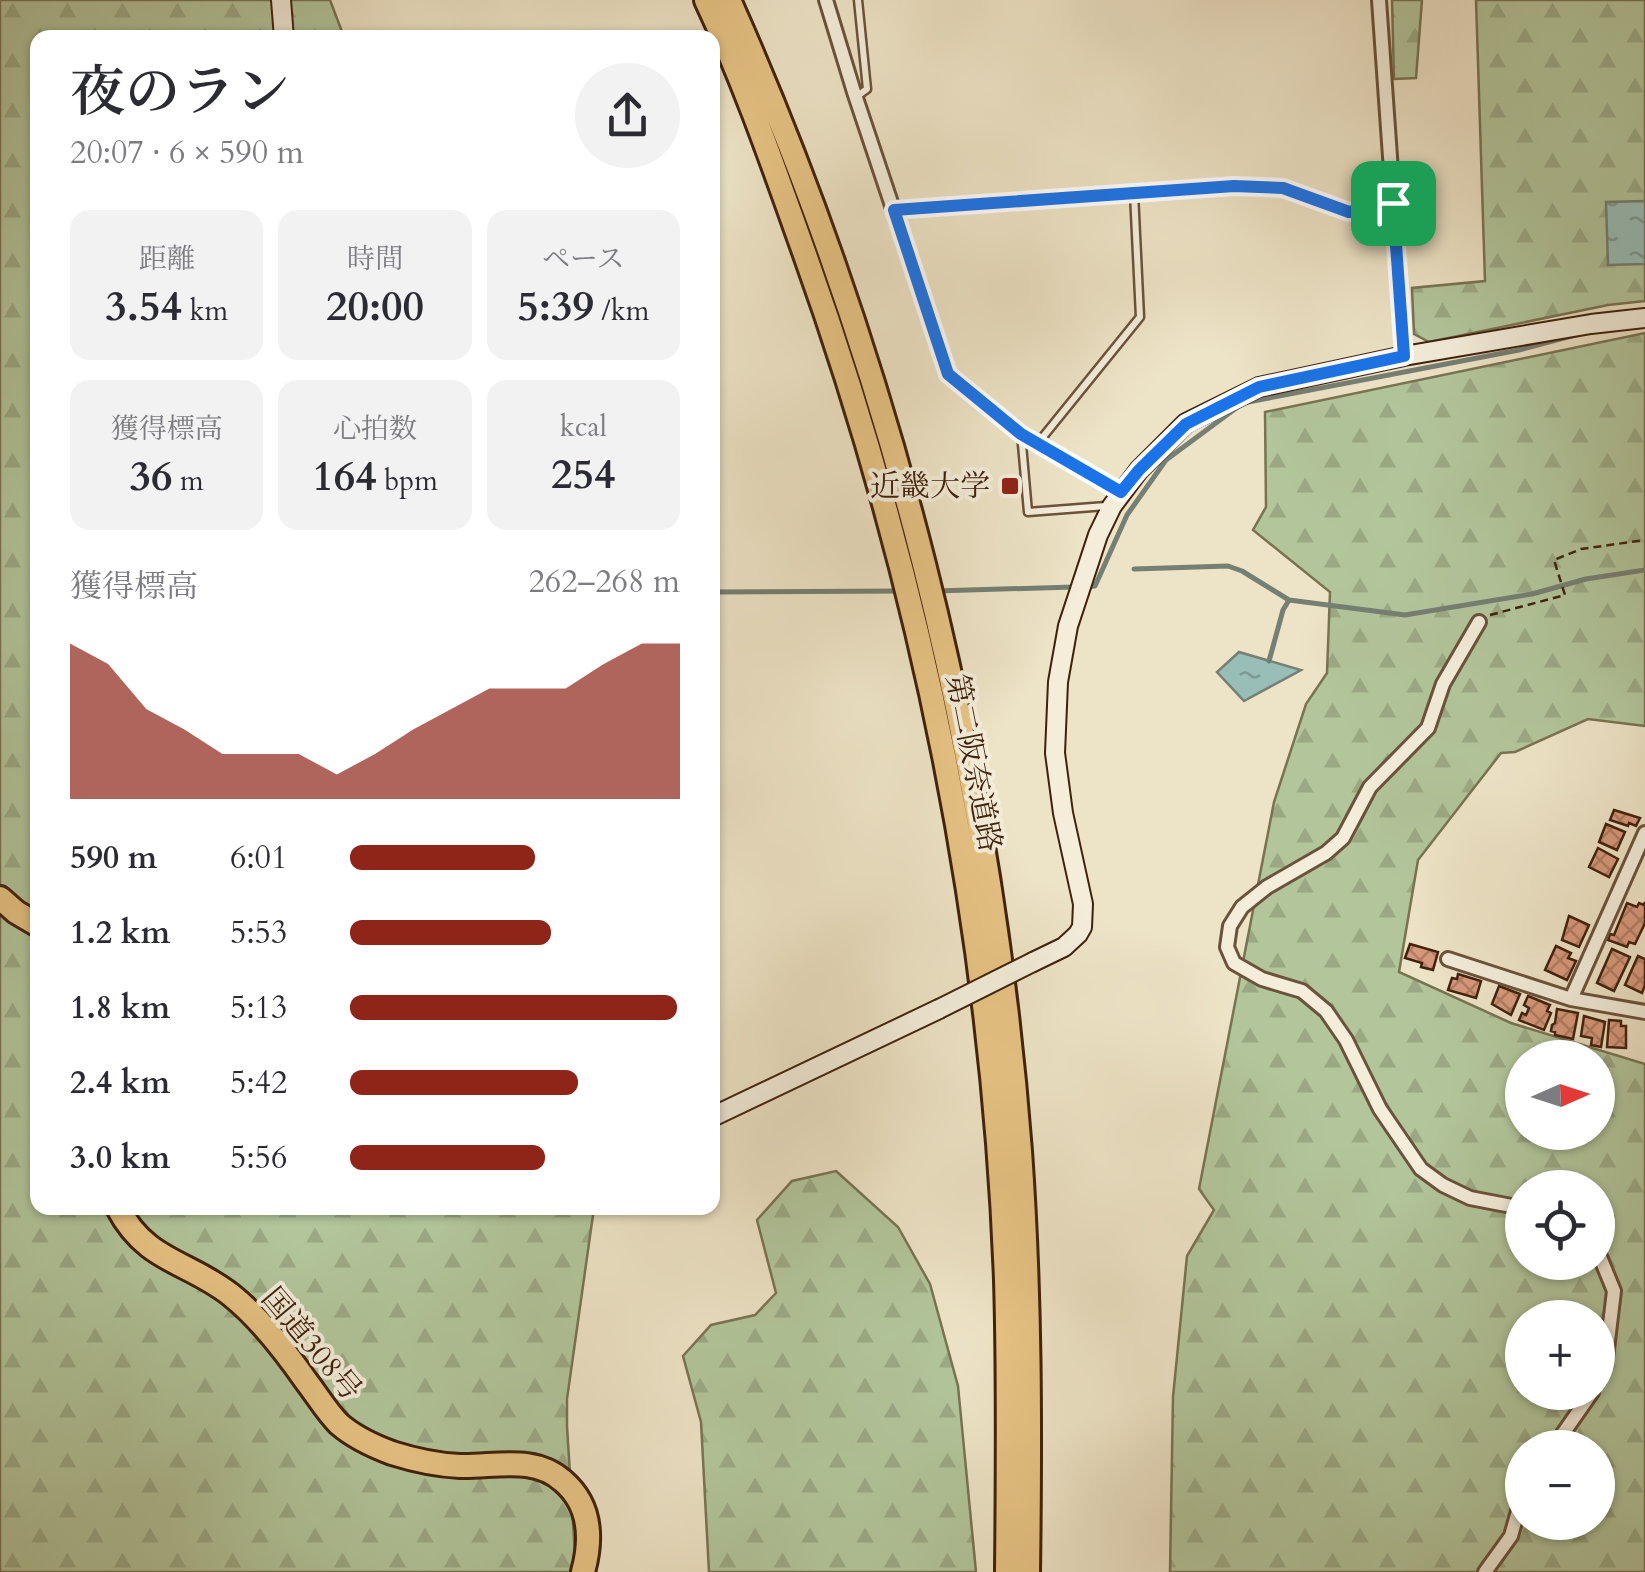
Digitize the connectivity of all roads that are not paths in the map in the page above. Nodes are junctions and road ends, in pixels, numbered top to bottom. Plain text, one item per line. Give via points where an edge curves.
1 (282, 0) edge
2 (706, 0) edge
3 (729, 0) edge
4 (826, 0) edge
5 (858, 0) edge
6 (1379, 0) edge
7 (284, 30) edge
8 (719, 30) edge
9 (720, 33) edge
10 (856, 97) junction
11 (1134, 193) junction
12 (1393, 203) junction
13 (894, 210) junction
14 (1645, 318) edge
15 (1404, 356) junction
16 (1021, 434) junction
17 (1038, 444) junction
18 (1117, 499) junction
19 (1479, 622) road end
20 (1645, 834) edge
21 (0, 898) edge
22 (30, 920) edge
23 (1448, 959) dead end
24 (1570, 999) junction
25 (1645, 1012) edge
26 (720, 1113) edge
27 (1505, 1205) edge
28 (122, 1215) edge
29 (1508, 1540) edge
30 (583, 1572) edge
31 (1007, 1572) edge
32 (1028, 1572) edge
33 (1485, 1572) edge

1 - 7 street
2 - 8 highway, 第二阪奈道路
3 - 32 highway, 第二阪奈道路 via 788,142 876,394 935,609 976,811 1021,1168 1030,1394
4 - 10 street
5 - 10 lane via 867,89
6 - 12 street
9 - 31 highway, 第二阪奈道路 via 766,143 856,401 913,613 952,797 998,1150 1009,1394
10 - 13 street
11 - 12 lane via 1250,186 1283,188 1349,212
11 - 13 lane
11 - 17 lane via 1140,317
12 - 15 street
13 - 16 street via 948,374
14 - 15 street
15 - 18 street via 1259,387 1186,424
16 - 17 street
16 - 18 lane via 1028,512
17 - 18 street
18 - 26 street, bridge via 1078,590 1058,682 1055,753 1083,904 1078,934 939,1010
19 - 27 street via 1428,728 1370,788 1343,838 1242,907 1227,947 1234,963 1302,990 1326,1011 1422,1169 1470,1198
20 - 24 street
21 - 22 highway
23 - 24 street
24 - 25 street
28 - 30 highway, 国道308号 via 150,1248 247,1310 354,1436 416,1459 534,1466 562,1480 587,1519
29 - 33 street

